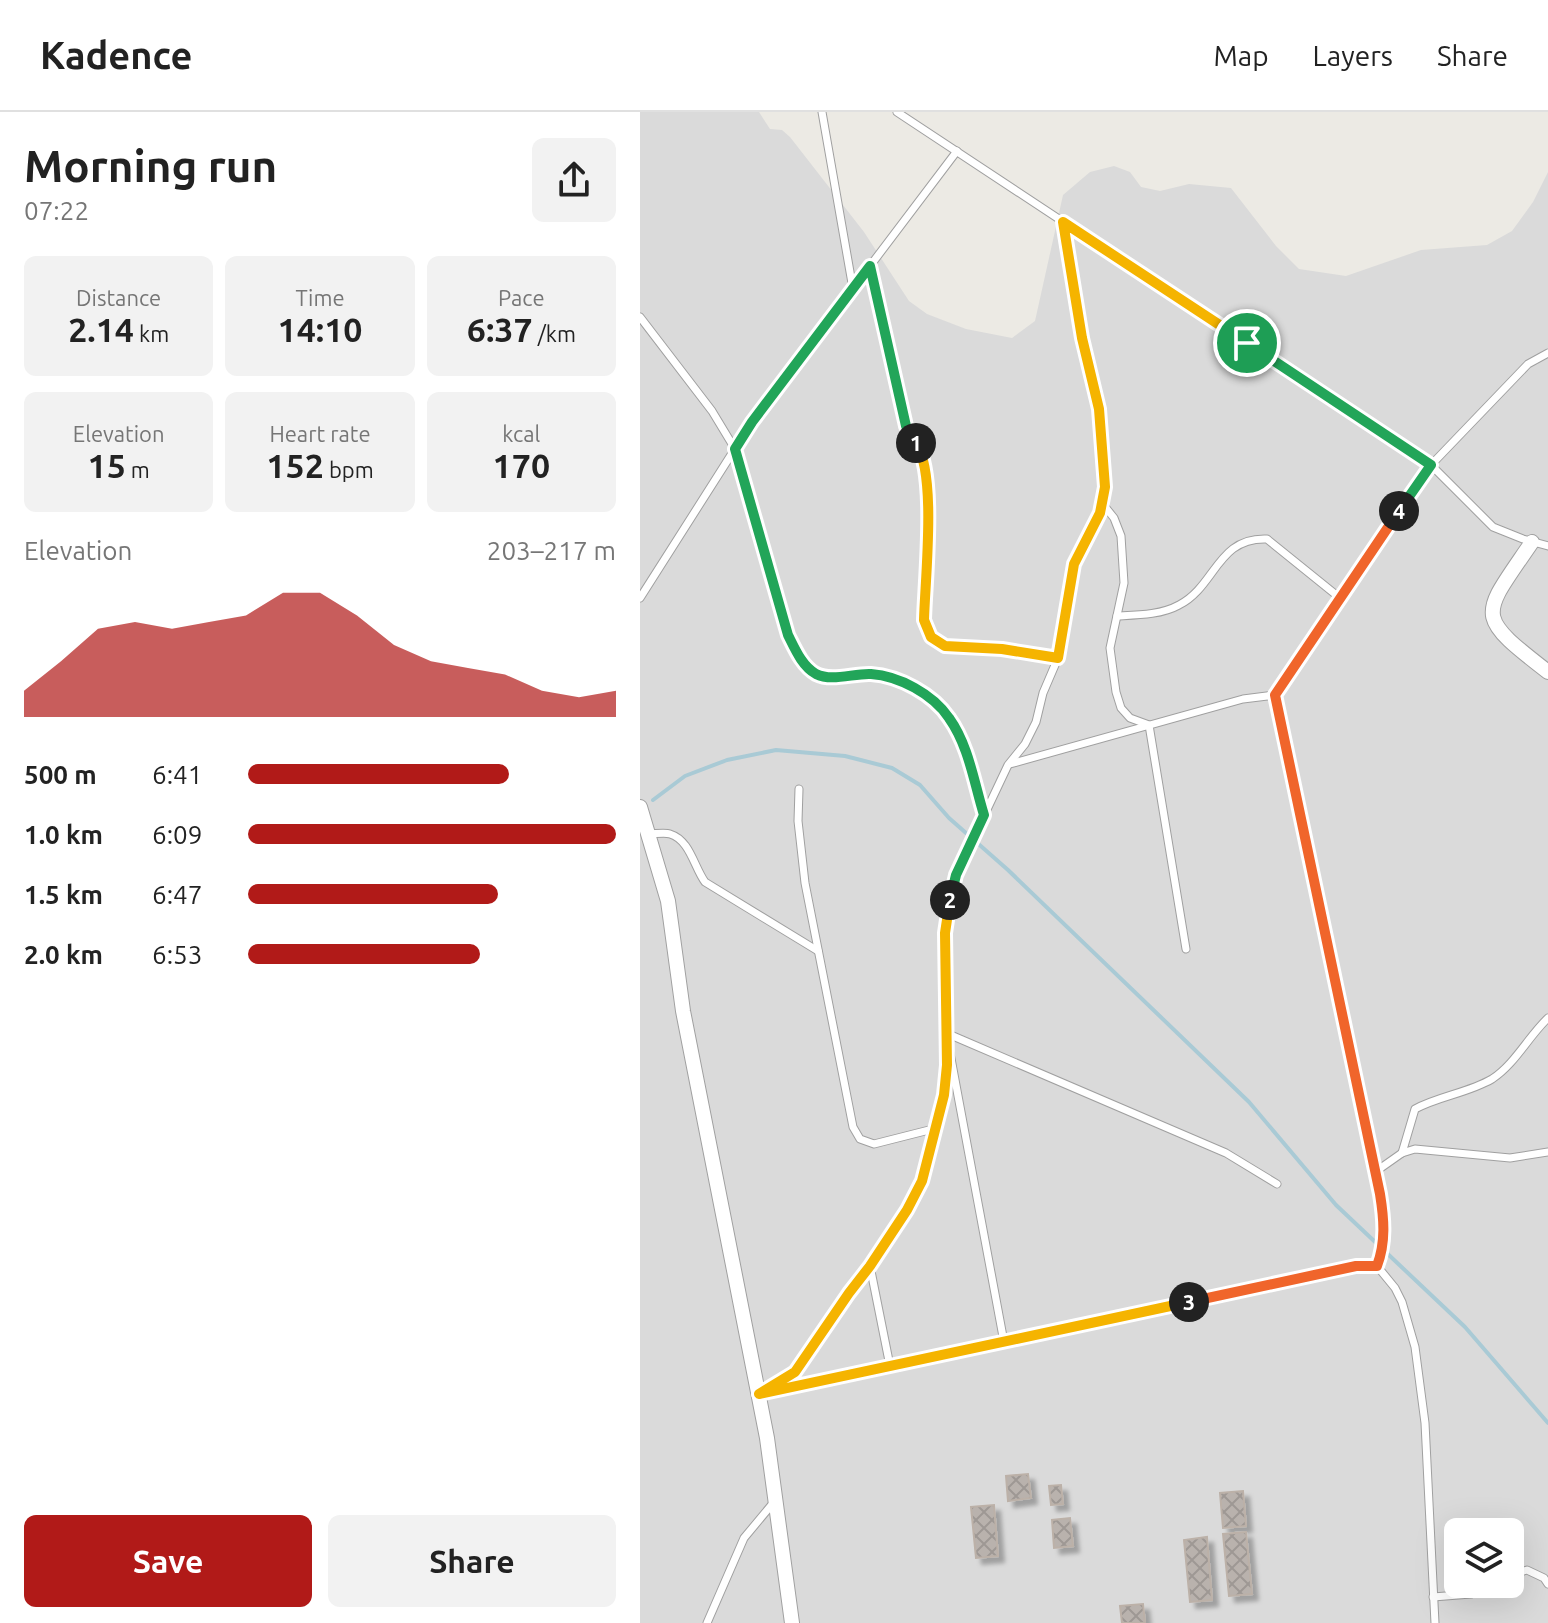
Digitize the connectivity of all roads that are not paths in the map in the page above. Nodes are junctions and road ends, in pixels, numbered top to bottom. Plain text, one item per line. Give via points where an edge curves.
1 (822, 112) edge
2 (897, 112) edge
3 (957, 151) junction
4 (1063, 222) junction
5 (870, 266) junction
6 (853, 289) junction
7 (640, 317) edge
8 (1548, 353) edge
9 (735, 449) junction
10 (1431, 465) junction
11 (1102, 503) junction
12 (1532, 542) junction
13 (1548, 546) edge
14 (640, 598) edge
15 (1340, 598) junction
16 (1117, 616) junction
17 (1058, 658) junction
18 (1548, 672) edge
19 (1275, 695) junction
20 (1149, 725) junction
21 (1008, 765) junction
22 (799, 789) dead end
23 (640, 807) edge
24 (984, 815) junction
25 (649, 834) junction
26 (1186, 949) dead end
27 (818, 951) junction
28 (1548, 1018) edge
29 (946, 1033) junction
30 (937, 1128) junction
31 (1548, 1152) edge
32 (1402, 1153) junction
33 (1375, 1172) junction
34 (1277, 1184) dead end
35 (870, 1266) junction
36 (1377, 1266) junction
37 (1004, 1342) junction
38 (890, 1366) junction
39 (759, 1394) junction
40 (776, 1501) junction
41 (1524, 1571) edge
42 (1548, 1584) edge
43 (1444, 1596) edge
44 (1433, 1597) junction
45 (707, 1623) edge
46 (792, 1623) edge
47 (1435, 1623) edge

1 - 6 lane
2 - 3 lane
3 - 4 lane
3 - 5 lane
4 - 10 lane
4 - 11 lane via 1099,409
5 - 6 lane
5 - 17 lane via 906,426 926,470 924,620 931,637 945,646
6 - 9 lane
7 - 9 lane
8 - 10 lane via 1528,364
9 - 14 lane
9 - 24 lane via 798,656 817,675 871,674 900,681 930,698 964,745
10 - 12 lane via 1493,527
10 - 15 lane
11 - 16 lane via 1121,536 1124,583
11 - 17 lane via 1074,564
12 - 13 lane
12 - 18 street via 1492,602 1492,620 1506,640
15 - 16 lane via 1274,543 1252,538 1239,543 1181,605
15 - 19 lane
16 - 20 lane via 1110,648 1116,692 1130,718
17 - 21 lane via 1036,722
19 - 20 lane
19 - 33 lane
20 - 21 lane
20 - 26 lane
21 - 24 lane
22 - 27 lane via 801,852
23 - 25 street
24 - 29 lane via 949,902
25 - 27 lane via 670,833 685,844 705,882
25 - 39 street via 668,901 683,1011
27 - 30 lane via 848,1105 860,1139 874,1144
28 - 32 lane via 1492,1078 1415,1109
29 - 30 lane
29 - 34 lane via 1226,1153
29 - 37 lane
30 - 35 lane via 922,1181
31 - 32 lane via 1510,1158 1415,1149
32 - 33 lane
33 - 36 lane via 1384,1218
35 - 38 lane
35 - 39 lane via 795,1372
36 - 37 lane via 1356,1266
36 - 44 lane via 1402,1302 1415,1347 1425,1423
37 - 38 lane
38 - 39 lane
39 - 40 street
40 - 45 lane via 744,1538
40 - 46 street
41 - 42 lane
43 - 44 lane
44 - 47 lane

